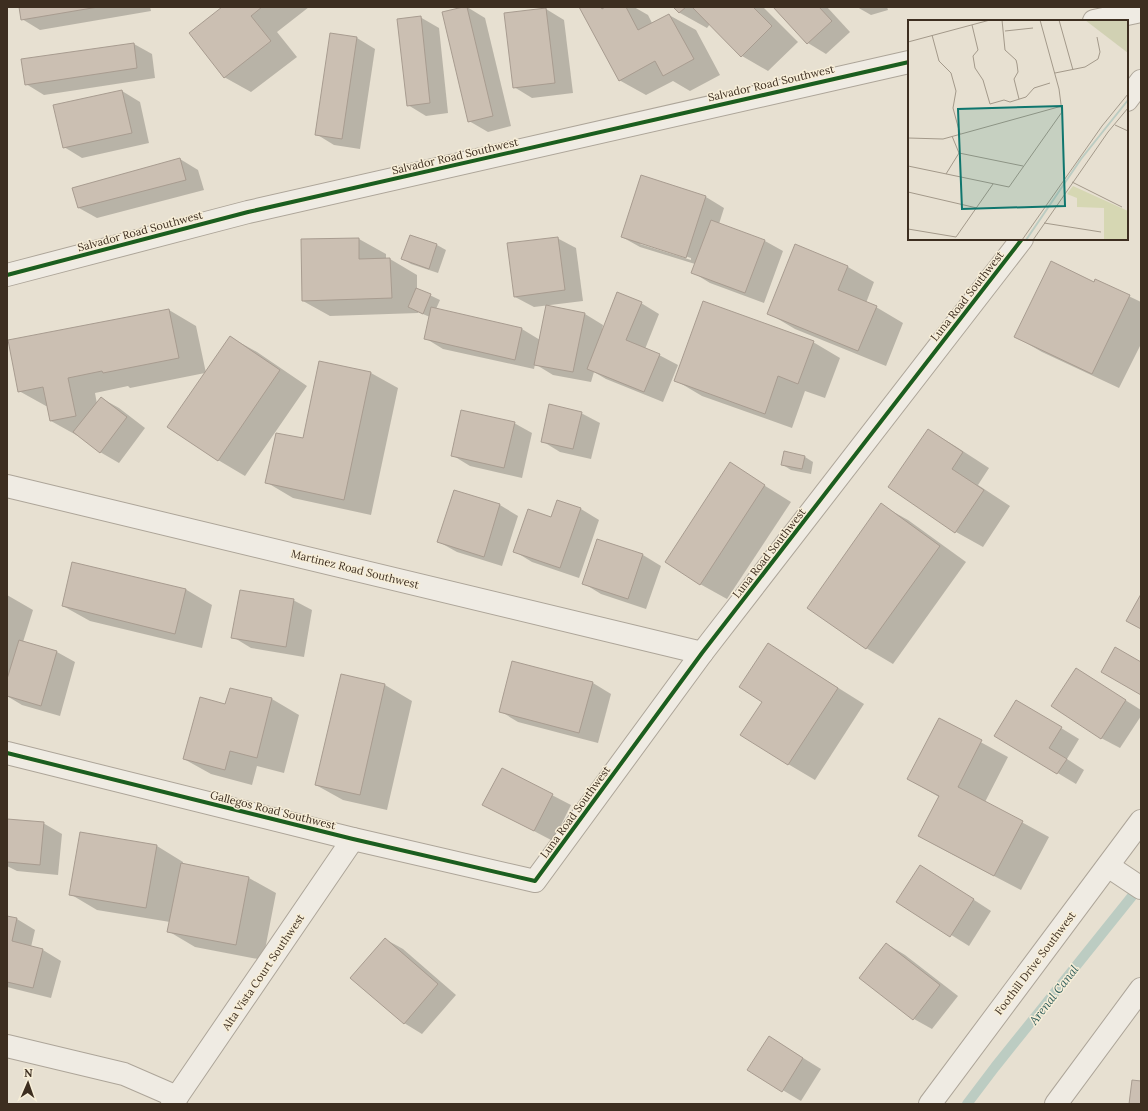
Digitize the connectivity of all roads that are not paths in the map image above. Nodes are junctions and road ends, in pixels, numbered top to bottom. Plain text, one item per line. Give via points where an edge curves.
1 (1141, 11) edge
2 (1099, 20) edge
3 (908, 62) edge
4 (1141, 81) edge
5 (1128, 99) edge
6 (1021, 240) edge
7 (8, 273) edge
8 (7, 486) edge
9 (702, 653) junction
10 (7, 753) edge
11 (1141, 821) edge
12 (354, 839) junction
13 (1108, 866) junction
14 (535, 881) joint
15 (1141, 888) edge
16 (1141, 989) edge
17 (7, 1046) edge
18 (174, 1100) edge
19 (930, 1104) edge
20 (1056, 1104) edge

1 - 2 street
3 - 7 street, Salvador Road Southwest via 248,212
4 - 5 street
6 - 9 street, Luna Road Southwest
8 - 9 street, Martinez Road Southwest
9 - 14 street, Luna Road Southwest
10 - 12 street, Gallegos Road Southwest
11 - 13 street, Foothill Drive Southwest
12 - 14 street, Gallegos Road Southwest
12 - 18 street, Alta Vista Court Southwest
13 - 15 street
13 - 19 street, Foothill Drive Southwest
16 - 20 street
17 - 18 street via 124,1074

